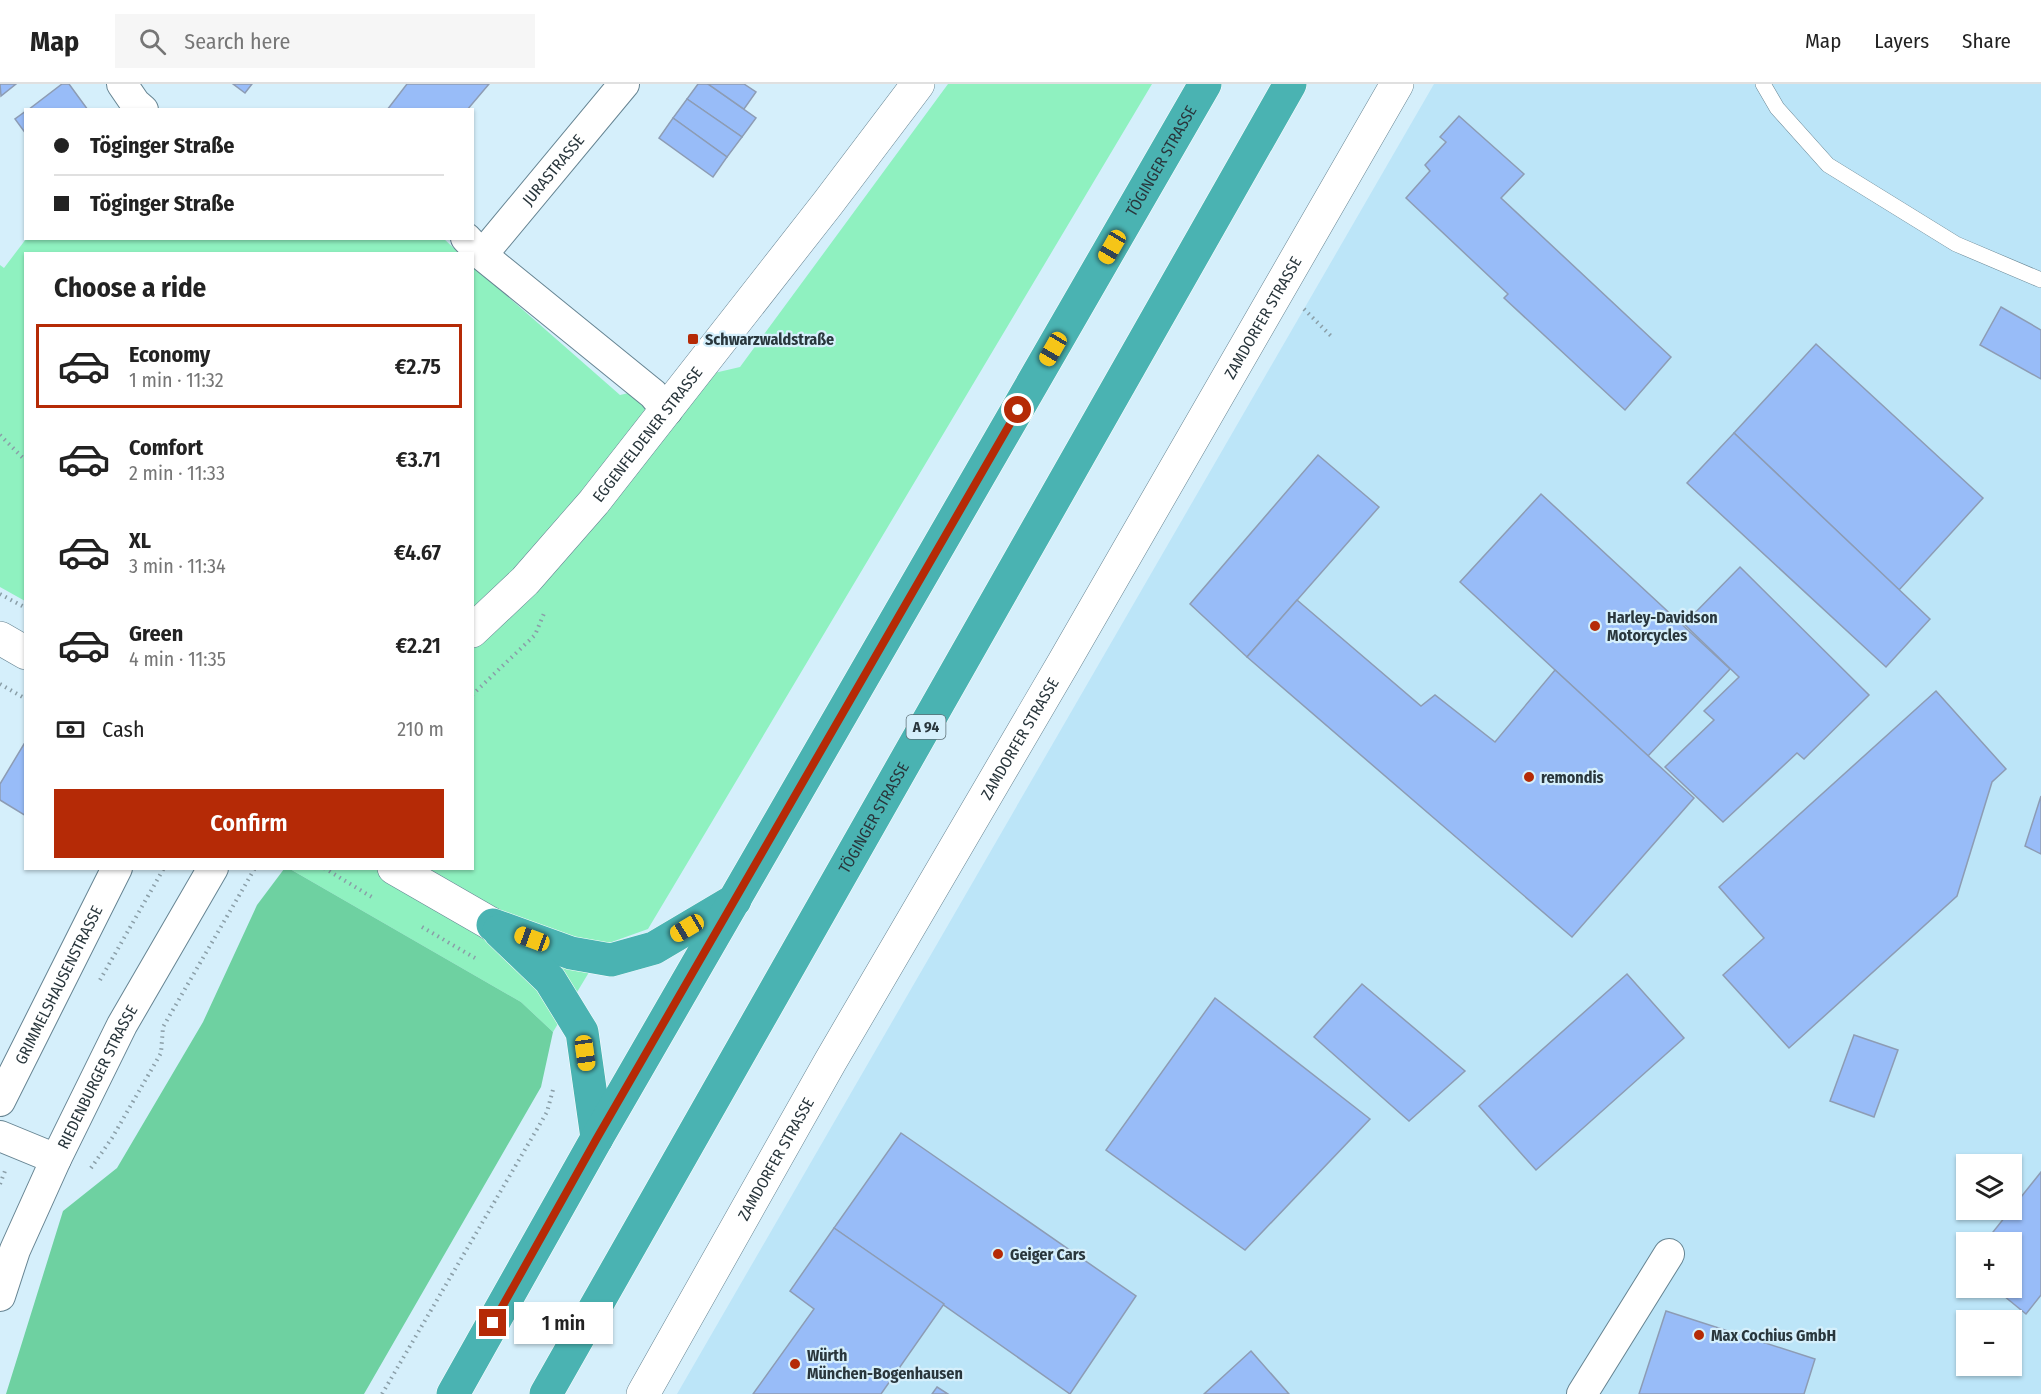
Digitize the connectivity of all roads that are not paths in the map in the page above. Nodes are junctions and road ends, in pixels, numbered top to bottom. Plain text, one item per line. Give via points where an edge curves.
1 (122, 84) edge
2 (624, 84) edge
3 (918, 84) edge
4 (1205, 84) edge
5 (1290, 84) edge
6 (1397, 84) edge
7 (1763, 84) edge
8 (141, 108) edge
9 (474, 247) edge
10 (2041, 280) edge
11 (667, 411) junction
12 (474, 629) edge
13 (0, 638) edge
14 (24, 652) edge
15 (116, 870) edge
16 (212, 870) edge
17 (397, 870) edge
18 (736, 899) junction
19 (493, 925) junction
20 (0, 1101) edge
21 (0, 1136) edge
22 (597, 1138) junction
23 (56, 1159) junction
24 (1669, 1254) dead end
25 (0, 1296) edge
26 (552, 1381) edge
27 (453, 1394) edge
28 (644, 1394) edge
29 (1582, 1394) edge

1 - 8 street
2 - 9 street, JURASTRASSE
3 - 11 street, EGGENFELDENER STRASSE
4 - 18 highway, TÖGINGER STRASSE
5 - 26 highway, TÖGINGER STRASSE / A 94
6 - 28 street, ZAMDORFER STRASSE via 830,1062
7 - 10 lane via 1777,108 1828,165 1956,243
9 - 11 street via 653,394
11 - 12 street, EGGENFELDENER STRASSE via 533,573
13 - 14 street
15 - 20 street, GRIMMELSHAUSENSTRASSE
16 - 23 street, RIEDENBURGER STRASSE via 122,1025
17 - 19 street
18 - 19 highway via 654,948 611,960 571,953
18 - 22 highway, TÖGINGER STRASSE
19 - 22 highway via 550,980 582,1032
21 - 23 street
22 - 27 highway, TÖGINGER STRASSE
23 - 25 street, RIEDENBURGER STRASSE via 15,1250
24 - 29 street

